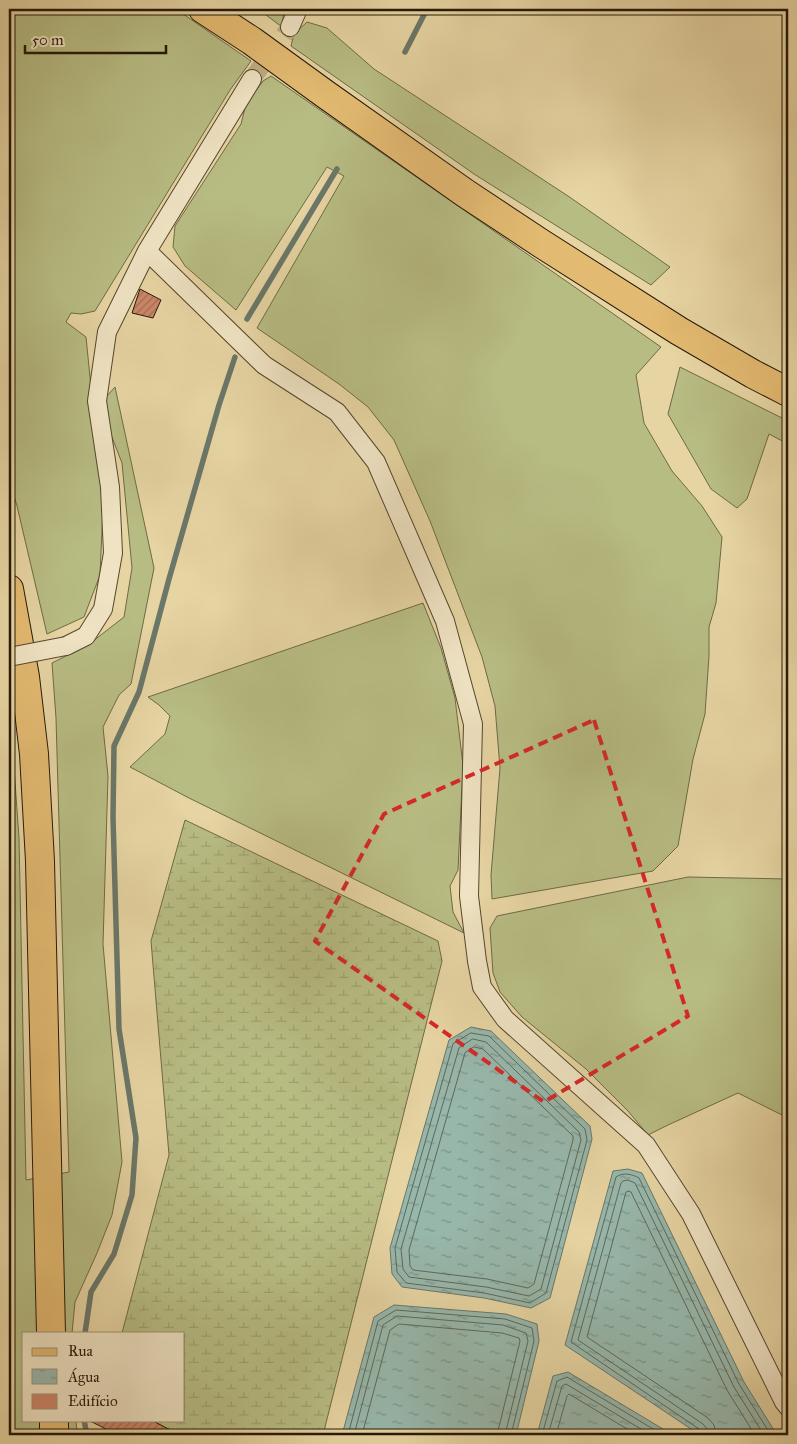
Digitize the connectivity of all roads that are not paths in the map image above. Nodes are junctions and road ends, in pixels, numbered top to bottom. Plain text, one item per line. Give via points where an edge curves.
1 (203, 9) edge
2 (216, 9) edge
3 (298, 9) edge
4 (290, 26) tunnel mouth
5 (252, 40) junction
6 (252, 79) tunnel mouth
7 (146, 250) junction
8 (788, 392) edge
9 (9, 589) edge
10 (9, 657) edge
11 (51, 1332) edge
12 (788, 1407) edge
13 (54, 1422) edge
14 (54, 1435) edge

1 - 5 main road
2 - 5 main road
3 - 4 street
5 - 8 main road via 465,193 542,244 679,330
6 - 7 street
7 - 10 street, bridge via 107,332 97,402 110,487 113,553 103,609 86,636 66,646
7 - 12 street via 264,365 337,412 376,462 445,621 473,724 469,896 482,987 505,1019 646,1145 691,1214
9 - 11 main road via 34,754 40,861
13 - 14 main road

